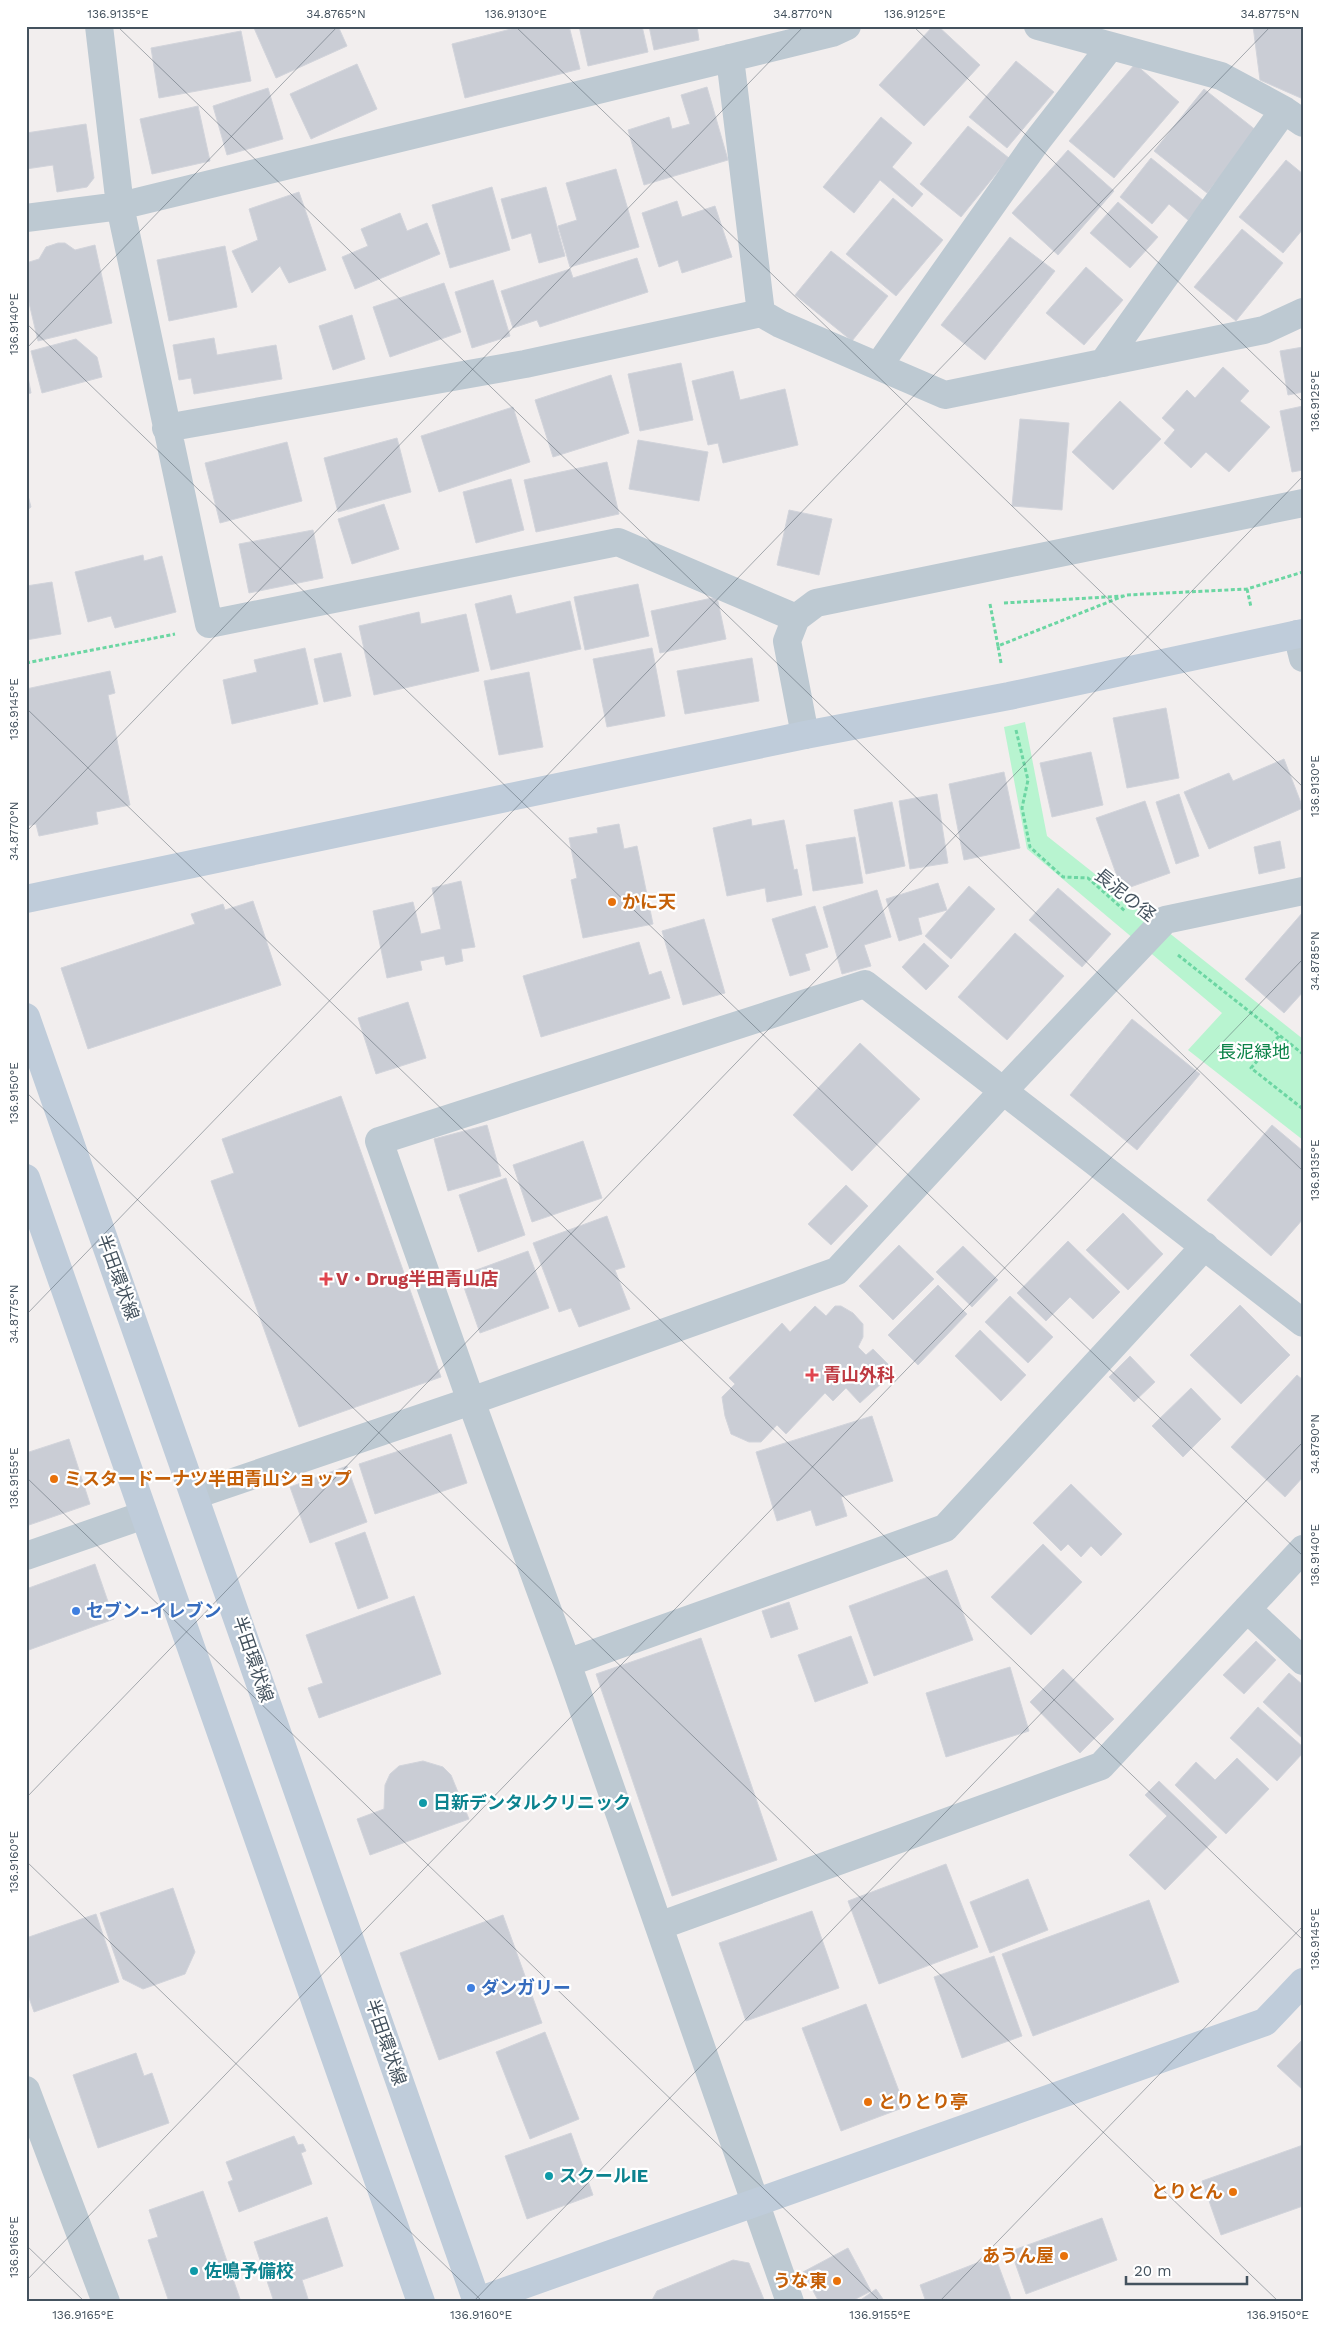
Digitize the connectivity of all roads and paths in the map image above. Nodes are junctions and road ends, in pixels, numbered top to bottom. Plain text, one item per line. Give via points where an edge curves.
1 (99, 26) edge
2 (847, 26) edge
3 (1038, 26) edge
4 (1110, 46) junction
5 (730, 58) junction
6 (1293, 116) edge
7 (120, 206) junction
8 (26, 218) edge
9 (1303, 312) edge
10 (761, 313) junction
11 (1103, 363) junction
12 (879, 365) junction
13 (166, 428) junction
14 (1303, 503) edge
15 (984, 568) junction
16 (1303, 572) edge
17 (1247, 589) junction
18 (1126, 596) junction
19 (990, 604) junction
20 (1252, 610) dead end
21 (796, 618) junction
22 (209, 624) junction
23 (1301, 642) edge
24 (998, 646) junction
25 (26, 663) edge
26 (1001, 663) dead end
27 (1016, 728) dead end
28 (805, 735) junction
29 (1303, 891) edge
30 (26, 899) edge
31 (1151, 934) junction
32 (26, 1018) edge
33 (1279, 1036) junction
34 (1303, 1054) edge
35 (1004, 1090) junction
36 (1303, 1109) edge
37 (26, 1178) edge
38 (1205, 1246) junction
39 (1303, 1323) edge
40 (471, 1402) junction
41 (195, 1495) junction
42 (144, 1515) junction
43 (1303, 1549) edge
44 (26, 1556) edge
45 (1247, 1610) junction
46 (1303, 1661) edge
47 (567, 1663) junction
48 (659, 1926) junction
49 (1303, 1982) edge
50 (26, 2090) edge
51 (755, 2202) junction
52 (106, 2302) edge
53 (421, 2302) edge
54 (476, 2302) edge
55 (790, 2302) edge

1 - 7 street
2 - 5 street via 832,33
3 - 4 street
4 - 6 street via 1221,76
4 - 12 street via 1037,141
5 - 7 street
5 - 10 street
6 - 11 street
7 - 8 street
7 - 13 street
9 - 11 street via 1264,330
10 - 12 street
10 - 13 street via 525,364
11 - 12 street via 946,395
13 - 22 street
14 - 15 street
15 - 19 path
15 - 21 street via 816,603
16 - 17 path
17 - 18 path
17 - 20 path
18 - 19 path
18 - 24 path
19 - 24 path
21 - 22 street via 618,542
21 - 28 street via 787,641
22 - 25 path via 193,630
23 - 28 main road
24 - 26 path
27 - 31 path, 長泥の径 via 1028,780 1022,808 1030,846 1063,877 1088,878
28 - 30 main road
29 - 31 street via 1165,920
31 - 33 path, 長泥の径
31 - 35 street
32 - 41 main road, 半田環状線
33 - 34 path, 長泥の径
33 - 36 path via 1251,1068
35 - 38 street
35 - 40 street via 838,1271
35 - 40 street via 865,984 379,1141
37 - 42 main road
38 - 39 street
38 - 47 street via 945,1528
40 - 41 street
40 - 47 street
41 - 54 main road, 半田環状線
42 - 44 street
42 - 53 main road
43 - 45 street
45 - 46 street
45 - 48 street via 1101,1766
47 - 48 street
48 - 51 street
49 - 51 main road via 1265,2022
50 - 52 street
51 - 54 main road
51 - 55 street

